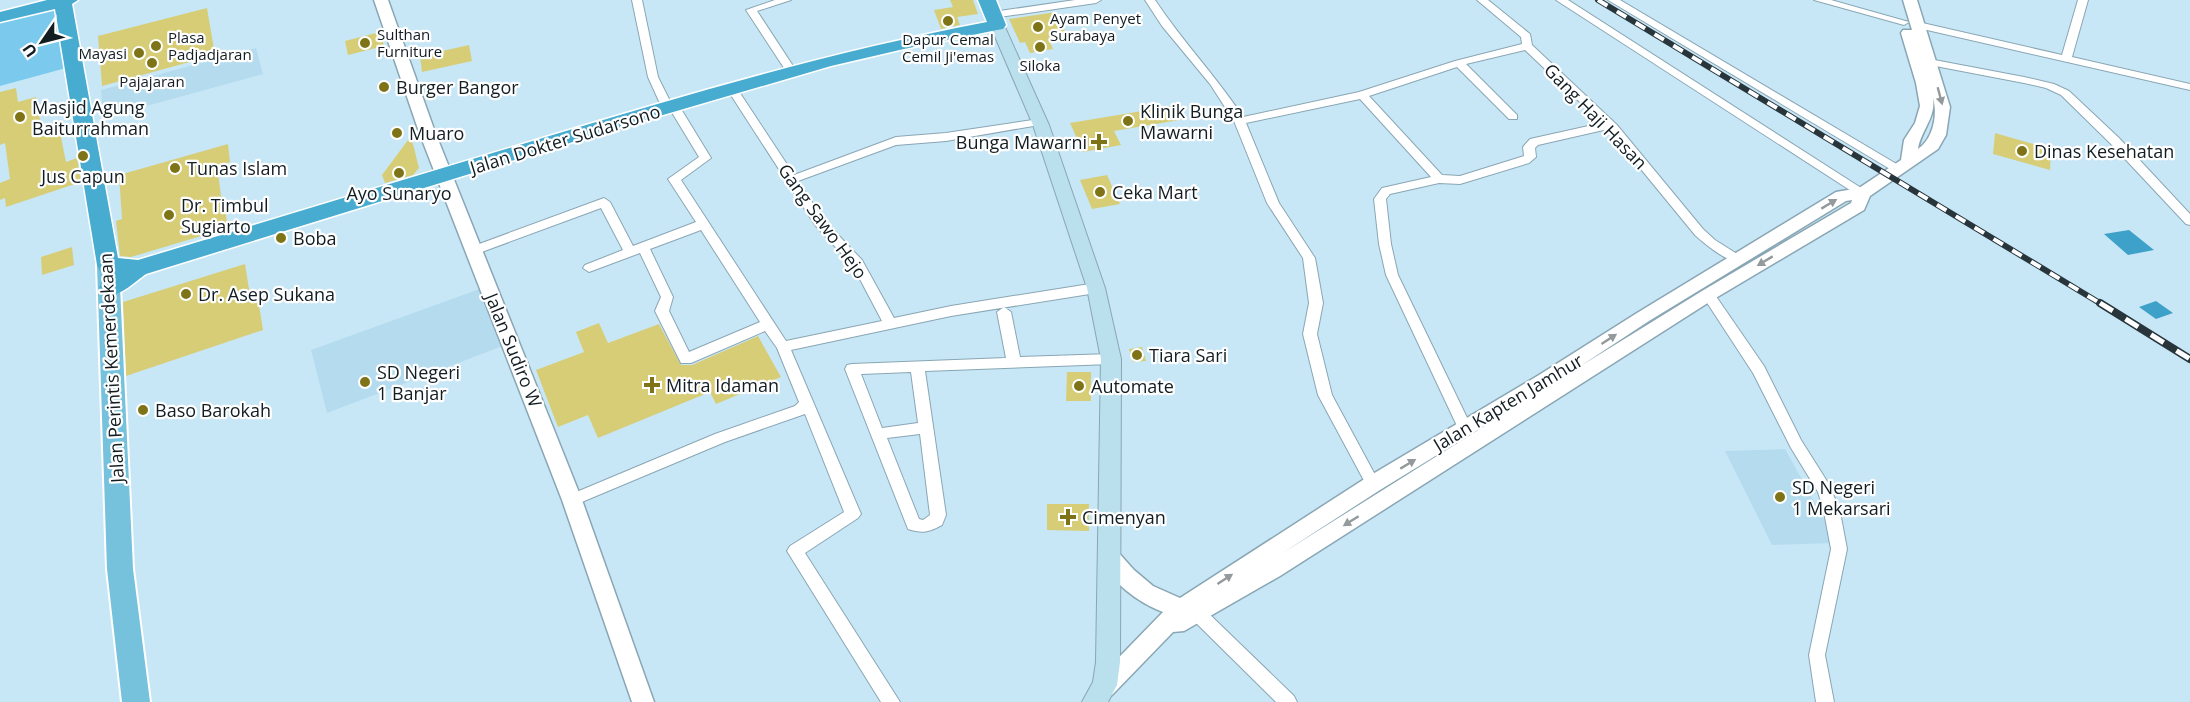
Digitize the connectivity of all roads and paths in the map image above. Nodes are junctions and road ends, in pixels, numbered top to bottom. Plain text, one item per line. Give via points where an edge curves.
1 (65, 0) edge
2 (381, 0) edge
3 (637, 0) edge
4 (786, 0) edge
5 (1096, 0) edge
6 (1150, 0) edge
7 (1482, 0) edge
8 (1561, 0) edge
9 (1613, 0) edge
10 (1819, 0) edge
11 (1899, 0) edge
12 (1910, 0) edge
13 (2082, 0) edge
14 (992, 14) edge
15 (0, 17) edge
16 (1911, 24) junction
17 (1527, 46) junction
18 (2066, 60) junction
19 (1929, 62) junction
20 (1459, 63) junction
21 (792, 72) junction
22 (2190, 87) edge
23 (732, 89) junction
24 (1362, 95) junction
25 (671, 107) junction
26 (1513, 117) dead end
27 (1240, 121) junction
28 (1039, 122) junction
29 (1610, 125) junction
30 (1904, 164) junction
31 (445, 176) junction
32 (1439, 179) junction
33 (791, 180) junction
34 (1863, 193) junction
35 (2190, 221) edge
36 (704, 225) junction
37 (1791, 227) junction
38 (1808, 237) junction
39 (643, 248) junction
40 (475, 250) junction
41 (630, 252) junction
42 (1739, 259) junction
43 (589, 268) dead end
44 (109, 277) junction
45 (1096, 288) junction
46 (1701, 291) junction
47 (1004, 312) dead end
48 (768, 324) junction
49 (890, 324) junction
50 (783, 347) junction
51 (1111, 359) junction
52 (1014, 362) junction
53 (917, 365) junction
54 (1553, 385) junction
55 (807, 403) junction
56 (926, 428) junction
57 (1465, 428) junction
58 (877, 434) junction
59 (1373, 484) junction
60 (572, 500) junction
61 (1110, 558) junction
62 (1195, 610) junction
63 (1099, 695) edge
64 (136, 702) edge
65 (643, 702) edge
66 (891, 702) edge
67 (1288, 702) edge
68 (1825, 702) edge

1 - 15 highway
1 - 44 highway, Jalan Perintis Kemerdekaan
2 - 31 street, Jalan Sudiro W
3 - 25 street via 653,77
4 - 21 street via 751,10
5 - 14 street
6 - 27 street
7 - 17 street, Gang Haji Hasan via 1526,36
8 - 34 street
9 - 30 street
10 - 16 street
11 - 16 street, Jalan Kapten Jamhur
12 - 16 street, Jalan Kapten Jamhur
13 - 18 street
14 - 21 highway, Jalan Dokter Sudarsono
14 - 28 main road, Jalan Kapten Jamhur
16 - 18 street
16 - 19 street, Jalan Kapten Jamhur
16 - 30 street, Jalan Kapten Jamhur via 1927,106
17 - 20 street
17 - 29 street, Gang Haji Hasan
18 - 22 street
19 -> 30 street, Jalan Kapten Jamhur via 1943,107 1938,135 1933,146
19 - 35 street via 2024,80 2065,93
20 - 24 street
20 - 26 street
21 - 23 highway, Jalan Dokter Sudarsono
23 - 25 highway, Jalan Dokter Sudarsono
23 - 33 street, Gang Sawo Hejo
24 - 27 street
24 - 32 street
25 - 31 highway, Jalan Dokter Sudarsono
25 - 36 street via 705,158 674,179
27 - 59 street via 1273,202 1310,258 1316,303 1310,334 1325,395
28 - 33 street via 901,140
28 - 45 main road, Jalan Kapten Jamhur
29 - 32 street via 1534,142 1529,147 1530,157 1525,160 1460,180
29 - 42 street, Gang Haji Hasan via 1699,232
30 - 34 street, Jalan Kapten Jamhur
31 - 40 street, Jalan Sudiro W
31 - 44 highway, Jalan Dokter Sudarsono
32 - 57 street via 1386,191 1380,199 1392,275
33 - 49 street, Gang Sawo Hejo via 819,222 858,263
37 -> 34 street, Jalan Kapten Jamhur via 1842,196
34 - 38 street, Jalan Kapten Jamhur via 1858,206
36 - 39 street
36 - 48 street
37 - 38 street
37 - 42 street, Jalan Kapten Jamhur
38 -> 46 street, Jalan Kapten Jamhur
39 - 41 street
39 - 48 street via 667,297 662,310 686,358
40 - 41 street via 604,202
40 - 60 street, Jalan Sudiro W
41 - 43 street
42 - 46 street, Jalan Kapten Jamhur
44 - 64 main road, Jalan Perintis Kemerdekaan via 120,569
45 - 49 street
45 - 51 main road, Jalan Kapten Jamhur
46 - 54 street, Jalan Kapten Jamhur
46 - 68 street via 1759,370 1796,444 1825,490 1832,512 1839,549 1817,655
47 - 52 street
48 - 50 street
49 - 50 street
50 - 55 street
51 - 52 street
51 - 61 main road, Jalan Kapten Jamhur
52 - 53 street
53 - 56 street
53 - 58 street via 852,369
54 - 57 street, Jalan Kapten Jamhur
54 -> 62 street, Jalan Kapten Jamhur via 1273,570
55 - 60 street via 800,410 720,438
55 - 66 street via 853,514 795,551
56 - 58 street
56 - 58 street via 938,515 925,527 913,524
59 -> 57 street, Jalan Kapten Jamhur
62 -> 59 street, Jalan Kapten Jamhur
60 - 65 street, Jalan Sudiro W
61 - 62 street via 1146,594
61 - 63 main road, Jalan Kapten Jamhur via 1108,662
62 - 63 street, Jalan Kapten Jamhur via 1163,628
62 - 67 street

